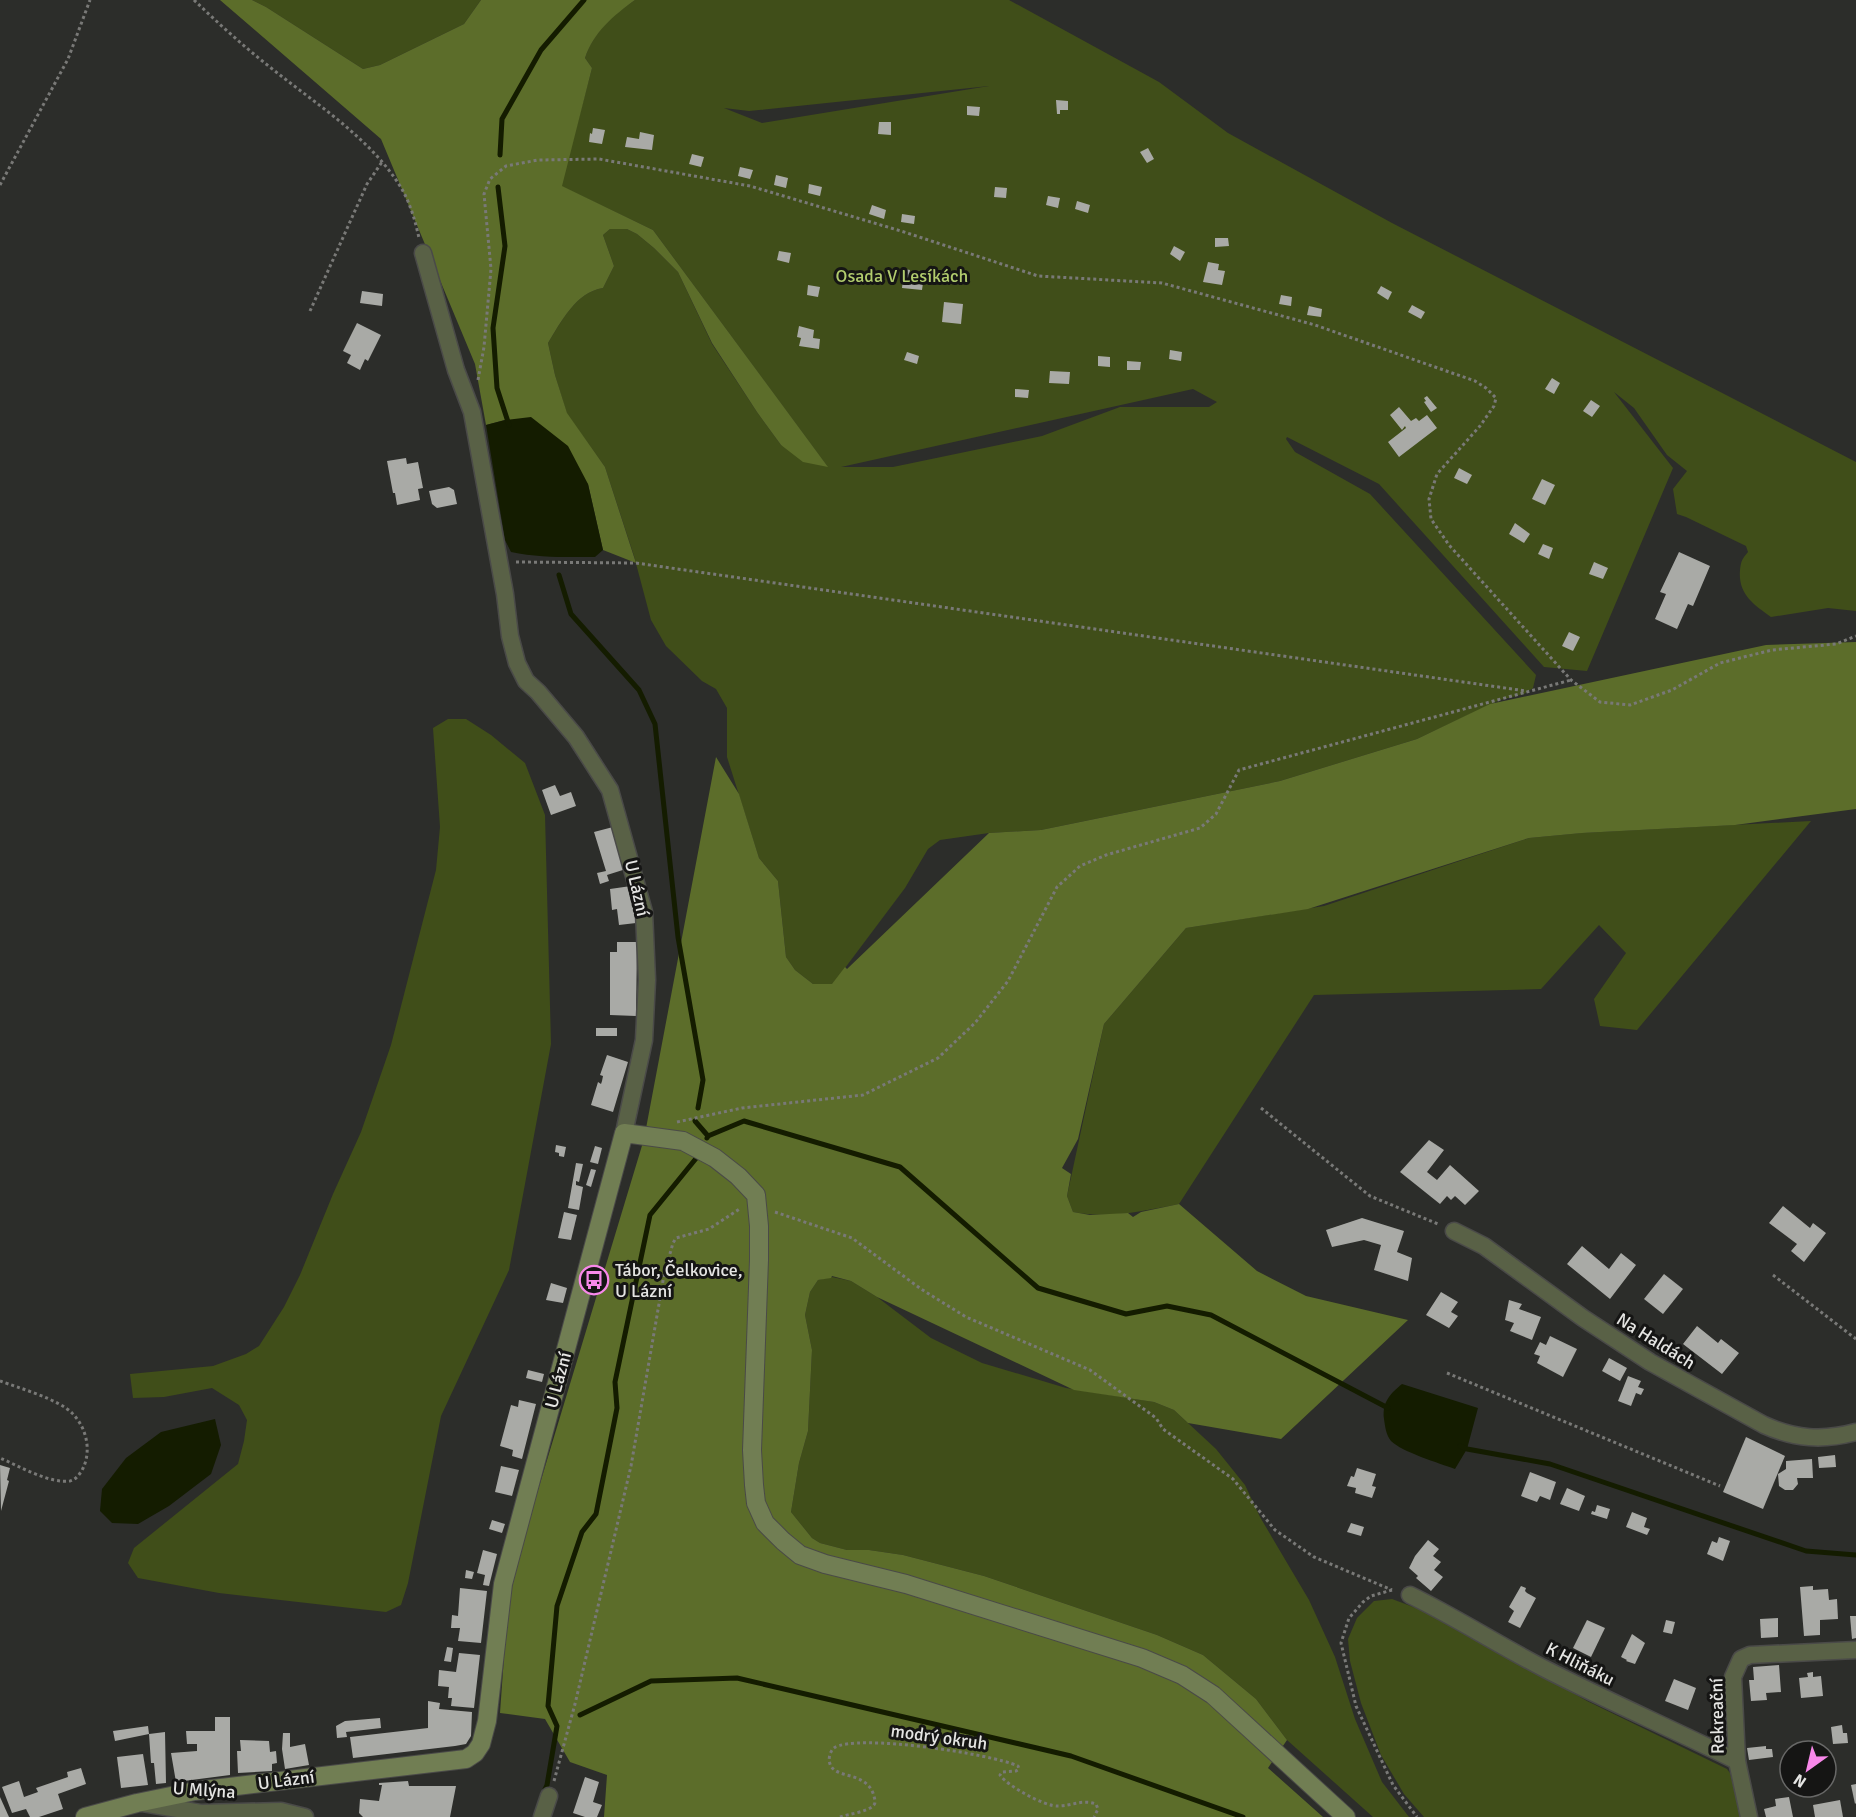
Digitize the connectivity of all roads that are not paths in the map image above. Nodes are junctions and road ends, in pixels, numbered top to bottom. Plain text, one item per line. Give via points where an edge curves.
1 (423, 253) road end
2 (624, 1133) junction
3 (1454, 1231) road end
4 (1856, 1432) edge
5 (1410, 1595) road end
6 (1856, 1650) edge
7 (1737, 1761) junction
8 (549, 1796) road end
9 (136, 1803) junction
10 (85, 1817) edge
11 (305, 1817) edge
12 (542, 1817) edge
13 (1346, 1817) edge
14 (1749, 1817) edge

1 - 2 street, U Lázní via 472,412 517,663 526,681 576,737 610,790 644,912 644,1040
2 - 9 street, U Lázní via 503,1584 487,1721 475,1753 466,1759 195,1791
2 - 13 street via 683,1141 738,1176 756,1201 759,1260 752,1450 756,1503 765,1523 800,1555 816,1561 917,1587 1142,1658 1182,1675 1213,1695
3 - 4 street, Na Haldách via 1484,1246 1650,1362 1764,1425 1801,1438
5 - 7 street, K Hliňáku via 1545,1669
6 - 7 street, Rekreační via 1750,1655 1741,1659 1733,1677
7 - 14 street, Rekreační
8 - 12 street
9 - 10 street, U Lázní
9 - 11 street, U Mlýna via 201,1813 281,1812

